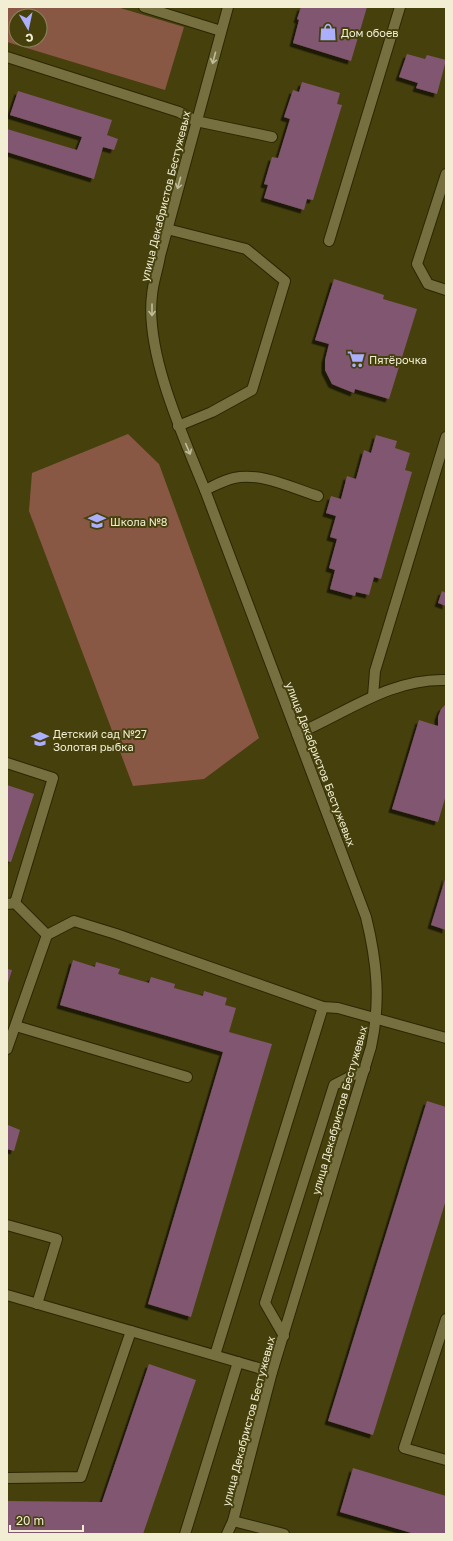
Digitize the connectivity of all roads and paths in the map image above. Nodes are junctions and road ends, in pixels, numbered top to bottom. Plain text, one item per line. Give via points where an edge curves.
1 (144, 7) edge
2 (228, 7) edge
3 (400, 7) edge
4 (221, 31) junction
5 (7, 57) edge
6 (196, 121) junction
7 (272, 137) dead end
8 (446, 174) edge
9 (167, 229) junction
10 (329, 241) dead end
11 (446, 290) edge
12 (178, 426) junction
13 (446, 437) edge
14 (205, 490) junction
15 (318, 496) dead end
16 (446, 680) edge
17 (373, 696) junction
18 (297, 734) junction
19 (7, 763) edge
20 (11, 904) edge
21 (47, 935) junction
22 (323, 1007) junction
23 (377, 1020) junction
24 (16, 1026) junction
25 (446, 1038) edge
26 (7, 1049) edge
27 (365, 1069) junction
28 (187, 1077) dead end
29 (7, 1225) edge
30 (7, 1295) edge
31 (37, 1304) junction
32 (446, 1319) edge
33 (131, 1331) junction
34 (284, 1336) junction
35 (215, 1355) junction
36 (238, 1362) junction
37 (272, 1372) junction
38 (446, 1460) edge
39 (7, 1478) edge
40 (233, 1521) junction
41 (185, 1534) edge
42 (227, 1534) edge
43 (284, 1534) edge

1 - 4 street
2 - 4 street, улица Декабристов Бестужевых
3 - 10 street
4 -> 6 street, улица Декабристов Бестужевых
5 - 6 street via 179,112
6 - 7 street
6 -> 9 street, улица Декабристов Бестужевых
8 - 11 street via 417,264 428,284
9 -> 12 street, улица Декабристов Бестужевых via 152,295 153,334
9 - 12 street via 246,248 285,281 252,390 212,412
12 -> 14 street, улица Декабристов Бестужевых
13 - 17 street via 375,671
14 - 15 street via 233,478 248,477 265,479
14 - 18 street, улица Декабристов Бестужевых
16 - 17 street via 417,681
17 - 18 street via 326,722
18 - 23 street, улица Декабристов Бестужевых via 366,917 373,944 377,977
19 - 20 street via 53,778
20 - 21 street
21 - 22 street via 74,921
21 - 24 street
22 - 23 street via 338,1008
22 - 35 street
23 - 25 street
23 - 27 street, улица Декабристов Бестужевых
24 - 26 street
24 - 28 street
27 - 34 street, улица Декабристов Бестужевых
27 - 34 street via 334,1085 265,1304
29 - 31 street via 57,1239
30 - 31 street
31 - 33 street
32 - 38 street via 404,1448
33 - 35 street
33 - 39 street via 81,1477
34 - 37 street, улица Декабристов Бестужевых
35 - 36 street
36 - 37 street
36 - 41 street
37 - 40 street, улица Декабристов Бестужевых
40 - 42 street, улица Декабристов Бестужевых
40 - 43 street

